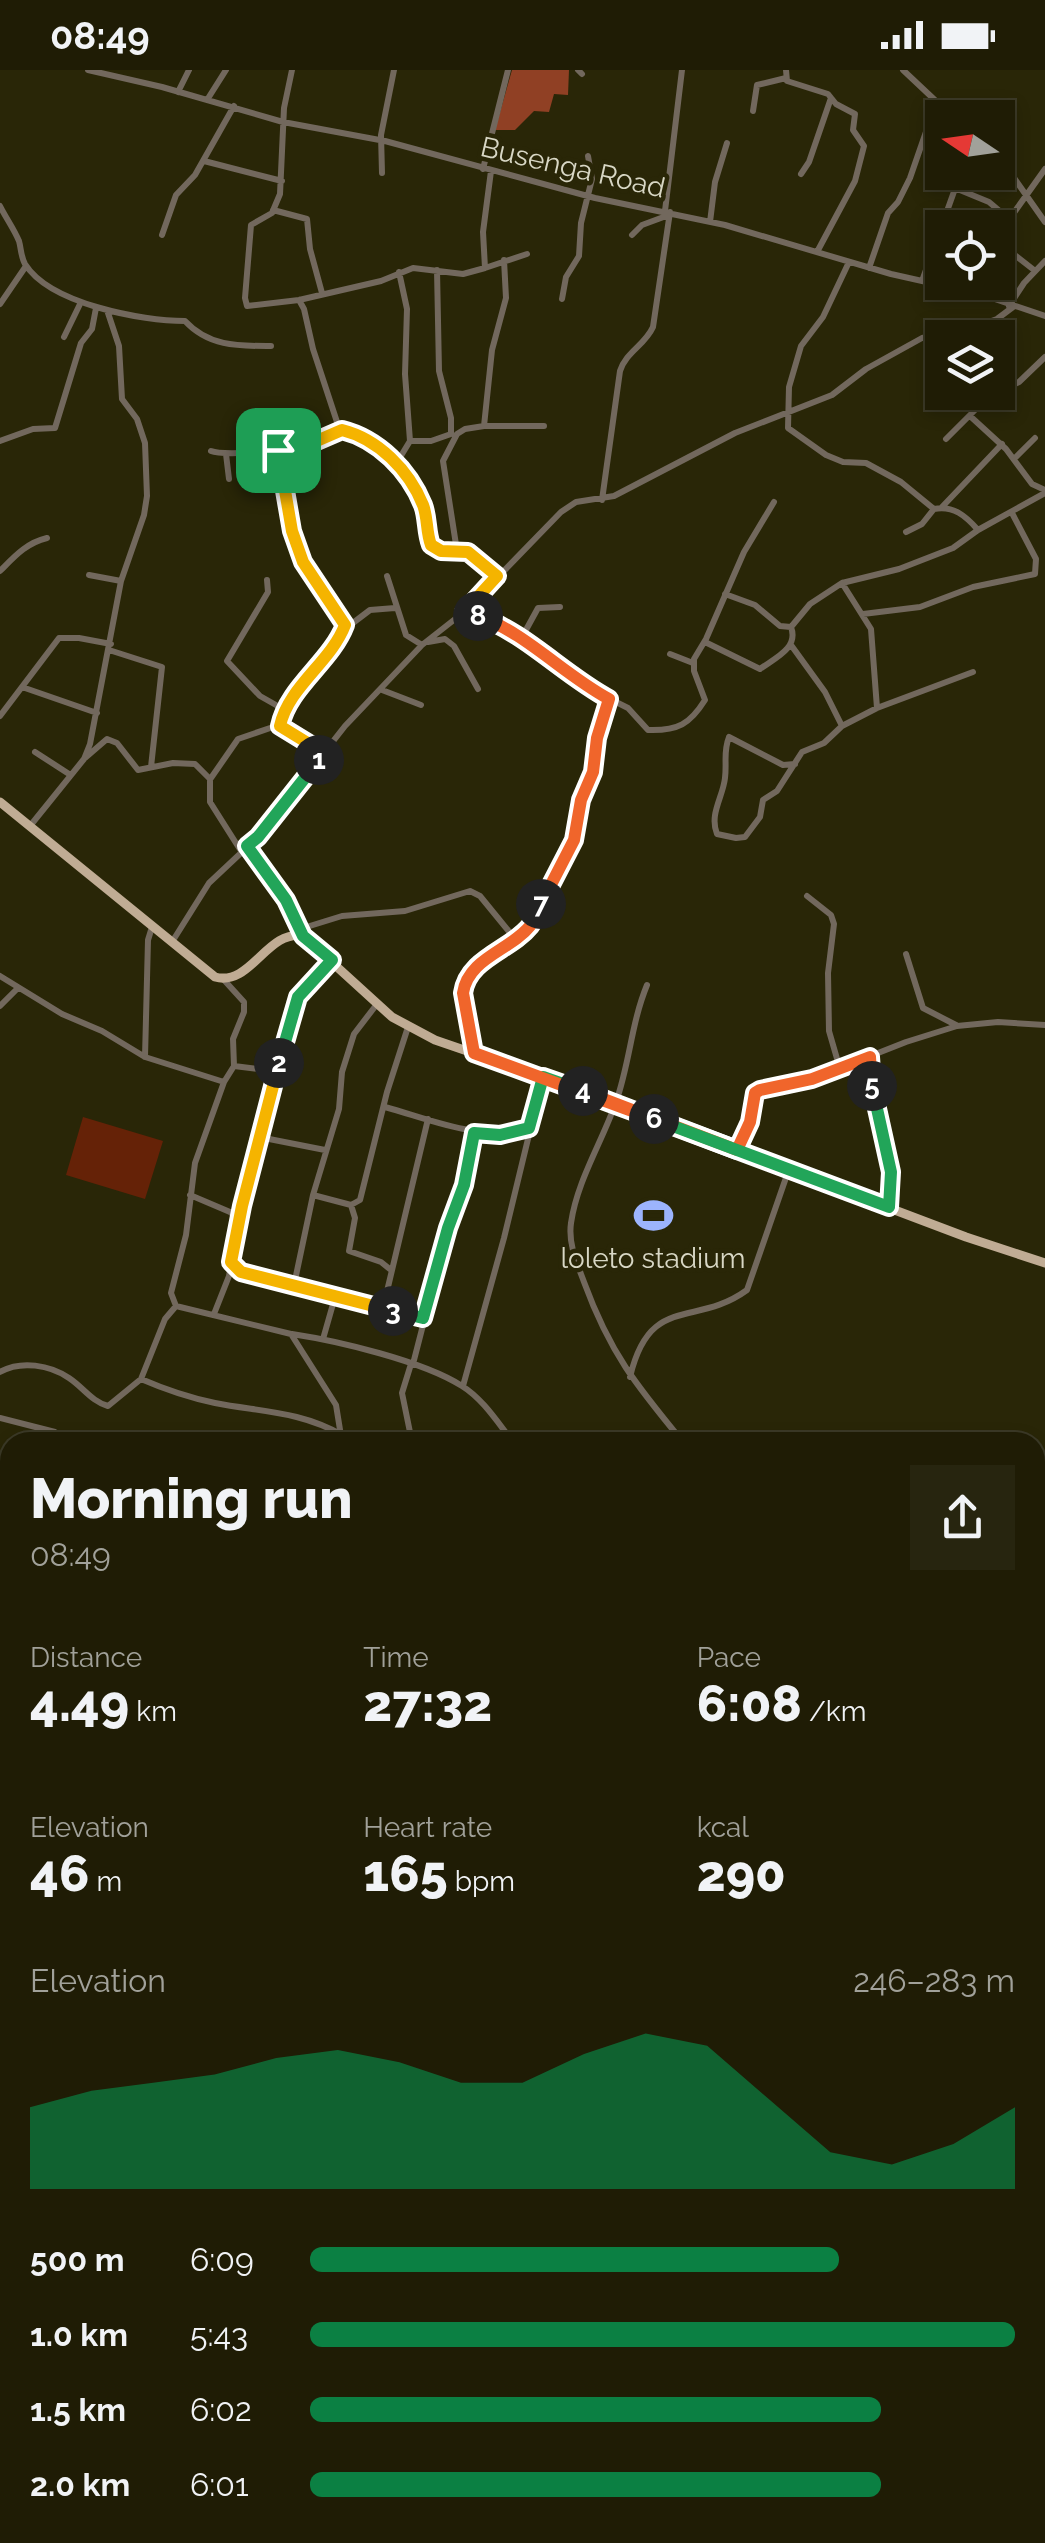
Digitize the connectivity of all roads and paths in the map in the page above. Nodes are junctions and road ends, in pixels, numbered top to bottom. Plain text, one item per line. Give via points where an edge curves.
1 (88, 70) edge
2 (189, 70) edge
3 (226, 70) edge
4 (292, 70) edge
5 (394, 70) edge
6 (508, 70) edge
7 (682, 70) edge
8 (902, 70) edge
9 (786, 74) edge
10 (178, 92) junction
11 (831, 97) junction
12 (207, 100) junction
13 (933, 100) edge
14 (234, 106) junction
15 (753, 112) dead end
16 (283, 122) junction
17 (925, 135) edge
18 (382, 141) junction
19 (727, 143) dead end
20 (588, 156) dead end
21 (204, 162) junction
22 (1045, 169) edge
23 (487, 170) junction
24 (382, 173) dead end
25 (802, 174) dead end
26 (1015, 179) edge
27 (282, 181) junction
28 (954, 190) edge
29 (960, 190) edge
30 (1026, 195) junction
31 (587, 196) junction
32 (0, 206) edge
33 (273, 210) junction
34 (998, 210) edge
35 (1015, 211) edge
36 (668, 213) junction
37 (710, 222) junction
38 (1045, 222) edge
39 (162, 235) dead end
40 (632, 235) dead end
41 (817, 252) junction
42 (527, 254) dead end
43 (1015, 254) edge
44 (504, 260) junction
45 (1045, 261) edge
46 (849, 262) junction
47 (26, 266) junction
48 (485, 268) junction
49 (868, 268) junction
50 (437, 270) junction
51 (1034, 270) junction
52 (400, 272) junction
53 (922, 281) junction
54 (925, 282) edge
55 (322, 293) junction
56 (299, 300) junction
57 (562, 300) dead end
58 (992, 300) edge
59 (81, 302) junction
60 (0, 304) edge
61 (1011, 307) junction
62 (96, 308) junction
63 (107, 310) junction
64 (1045, 316) edge
65 (64, 337) dead end
66 (271, 346) dead end
67 (1045, 357) edge
68 (787, 415) junction
69 (970, 416) junction
70 (484, 426) junction
71 (544, 426) dead end
72 (342, 430) junction
73 (453, 436) junction
74 (946, 438) dead end
75 (1035, 438) dead end
76 (0, 441) edge
77 (410, 441) junction
78 (1002, 444) junction
79 (278, 450) junction
80 (211, 451) dead end
81 (226, 454) junction
82 (1014, 459) junction
83 (395, 465) junction
84 (228, 480) dead end
85 (1045, 491) edge
86 (602, 500) junction
87 (774, 502) dead end
88 (938, 508) junction
89 (1012, 513) junction
90 (978, 530) junction
91 (906, 532) dead end
92 (47, 538) dead end
93 (457, 551) junction
94 (0, 571) edge
95 (89, 575) dead end
96 (387, 576) dead end
97 (497, 576) junction
98 (267, 580) dead end
99 (121, 582) junction
100 (842, 584) junction
101 (724, 594) junction
102 (560, 607) dead end
103 (396, 608) junction
104 (464, 612) junction
105 (863, 614) junction
106 (791, 627) junction
107 (345, 629) junction
108 (521, 639) junction
109 (705, 642) junction
110 (425, 644) junction
111 (791, 645) junction
112 (110, 647) junction
113 (670, 654) dead end
114 (693, 663) junction
115 (973, 672) dead end
116 (22, 687) junction
117 (478, 689) dead end
118 (382, 690) junction
119 (609, 699) junction
120 (421, 705) dead end
121 (877, 708) junction
122 (283, 710) junction
123 (97, 713) junction
124 (0, 716) edge
125 (280, 726) junction
126 (842, 726) junction
127 (34, 752) dead end
128 (324, 753) junction
129 (84, 759) junction
130 (795, 764) junction
131 (151, 767) junction
132 (69, 774) junction
133 (210, 779) junction
134 (0, 802) edge
135 (30, 826) junction
136 (244, 848) junction
137 (807, 896) dead end
138 (152, 927) junction
139 (302, 932) junction
140 (516, 940) junction
141 (172, 942) junction
142 (906, 954) dead end
143 (332, 960) junction
144 (0, 976) edge
145 (224, 980) junction
146 (647, 985) dead end
147 (18, 988) junction
148 (377, 1004) junction
149 (0, 1006) edge
150 (1045, 1025) edge
151 (956, 1026) junction
152 (408, 1027) junction
153 (235, 1050) junction
154 (474, 1053) junction
155 (145, 1057) junction
156 (870, 1057) junction
157 (234, 1066) junction
158 (278, 1066) junction
159 (252, 1067) junction
160 (840, 1069) junction
161 (267, 1070) junction
162 (543, 1077) junction
163 (224, 1082) junction
164 (274, 1082) junction
165 (616, 1104) junction
166 (385, 1107) junction
167 (428, 1118) junction
168 (529, 1128) junction
169 (474, 1133) junction
170 (259, 1137) junction
171 (325, 1150) junction
172 (737, 1150) junction
173 (789, 1169) junction
174 (190, 1195) junction
175 (313, 1195) junction
176 (351, 1206) junction
177 (889, 1207) junction
178 (238, 1219) junction
179 (231, 1262) junction
180 (1045, 1264) edge
181 (392, 1270) junction
182 (241, 1272) junction
183 (229, 1276) junction
184 (294, 1285) junction
185 (335, 1296) junction
186 (176, 1306) junction
187 (383, 1308) junction
188 (214, 1314) junction
189 (423, 1318) junction
190 (291, 1334) junction
191 (323, 1339) junction
192 (412, 1364) junction
193 (0, 1372) edge
194 (630, 1378) junction
195 (141, 1379) junction
196 (463, 1386) junction
197 (0, 1418) edge
198 (55, 1432) edge
199 (330, 1432) edge
200 (341, 1432) edge
201 (410, 1432) edge
202 (506, 1432) edge
203 (675, 1432) edge

1 - 10 street, Busenga Road
2 - 10 street
3 - 12 street
4 - 16 street
5 - 18 street
6 - 23 street
7 - 36 street
8 - 13 street
9 - 11 street via 789,83
9 - 15 street via 758,85
10 - 12 street, Busenga Road
11 - 25 street
11 - 41 street via 855,114 853,130 864,146 855,182
12 - 14 street, Busenga Road
14 - 16 street, Busenga Road
14 - 21 street
16 - 18 street, Busenga Road
16 - 27 street
17 - 49 street
18 - 23 street, Busenga Road
18 - 24 street
19 - 37 street
20 - 31 street
21 - 27 street
21 - 39 street via 176,195
22 - 30 street
23 - 31 street, Busenga Road
23 - 48 street
26 - 30 street
27 - 33 street
28 - 53 street
29 - 34 street
30 - 35 street
30 - 38 street
31 - 36 street, Busenga Road
31 - 57 street via 579,256
32 - 47 street
33 - 55 street via 307,220
33 - 56 street via 253,220 245,304
36 - 37 street, Busenga Road
36 - 40 street
36 - 86 street via 653,327 620,371
37 - 41 street, Busenga Road
41 - 46 street, Busenga Road
42 - 44 street
43 - 51 street
44 - 48 street
44 - 70 street via 506,298
45 - 51 street
46 - 49 street, Busenga Road
46 - 68 street via 823,318 804,339 788,387
47 - 59 street
47 - 60 street
48 - 50 street via 463,274
49 - 53 street, Busenga Road
50 - 52 street
50 - 73 street via 439,370
51 - 61 street
52 - 55 street
52 - 77 street
53 - 54 street, Busenga Road
55 - 56 street
56 - 72 street
58 - 61 street, Busenga Road
59 - 62 street
59 - 65 street
61 - 64 street, Busenga Road
61 - 68 street via 969,329 922,338 866,368 832,396
62 - 63 street
62 - 76 street via 54,428
63 - 66 street via 182,320 222,345
63 - 99 street via 119,346 122,400 146,446 146,504
67 - 69 street
68 - 86 street via 735,432
68 - 88 street via 788,428 820,452 866,463
69 - 74 street
69 - 78 street
70 - 71 street
70 - 73 street
72 - 79 street
72 - 83 street via 375,443
73 - 77 street
73 - 93 street via 443,460
75 - 82 street
77 - 83 street
78 - 82 street
78 - 88 street
79 - 81 street
79 - 107 street via 303,562
80 - 81 street
81 - 84 street
82 - 85 street
83 - 93 street via 422,505 431,545
85 - 89 street
86 - 97 street via 576,502 561,512
87 - 101 street
88 - 90 street via 962,514
88 - 91 street
89 - 90 street
89 - 105 street via 1036,559 1034,574 922,606
90 - 100 street via 953,548
92 - 94 street
93 - 97 street via 473,555
95 - 99 street
96 - 103 street
97 - 104 street
98 - 122 street via 268,592 227,661
99 - 112 street
100 - 105 street
100 - 106 street via 810,604
101 - 106 street
101 - 109 street
102 - 108 street via 538,608
103 - 107 street via 370,610
103 - 110 street via 406,635
104 - 108 street
104 - 110 street
105 - 121 street via 873,636
106 - 111 street
107 - 122 street
108 - 119 street
109 - 111 street via 756,669
109 - 114 street
110 - 117 street via 445,640 454,646
110 - 118 street
111 - 126 street
112 - 116 street via 59,638
112 - 123 street
112 - 131 street via 162,667
113 - 114 street
114 - 119 street via 705,698 692,721 648,730
115 - 121 street
116 - 123 street
116 - 124 street
118 - 120 street
118 - 128 street
119 - 140 street via 574,840
121 - 126 street
122 - 125 street
123 - 129 street
125 - 128 street
125 - 133 street via 238,739
126 - 130 street
127 - 132 street
128 - 136 street
129 - 131 street via 107,739 134,768
129 - 132 street
130 - 130 street via 784,765 729,737 717,834 745,836 763,800
131 - 133 street via 195,764
132 - 135 street
133 - 136 street via 210,802
134 - 135 main road
135 - 138 main road
136 - 139 street via 286,900
136 - 141 street via 209,883
137 - 160 street via 834,924 828,1032
138 - 141 main road
138 - 155 street
139 - 140 street via 342,916 405,910 470,892
139 - 143 main road
139 - 145 main road via 284,937
140 - 154 street via 495,951 465,984
141 - 145 main road
142 - 151 street via 923,1008
143 - 148 main road
143 - 158 street via 298,997
144 - 147 street
145 - 153 street via 244,1002
146 - 165 street
147 - 149 street
147 - 155 street
148 - 152 main road
148 - 171 street via 354,1034
150 - 151 street
151 - 156 street
152 - 154 main road
152 - 166 street
153 - 157 street
153 - 159 street
154 - 162 main road
155 - 163 street
156 - 160 street
156 - 177 street via 891,1172
157 - 159 street
157 - 163 street
158 - 161 street
158 - 164 street
159 - 161 street
160 - 172 street via 757,1091
161 - 164 street
162 - 165 main road
162 - 168 street
163 - 174 street via 200,1142
164 - 170 street
165 - 172 main road
165 - 194 street via 570,1229 596,1316
166 - 167 street
166 - 176 street via 360,1200
167 - 169 street
167 - 181 street
168 - 169 street
168 - 196 street
169 - 189 street
170 - 171 street
170 - 178 street
171 - 175 street
172 - 173 main road
173 - 177 main road
173 - 194 street via 747,1290 652,1328
174 - 178 street
174 - 186 street via 171,1293
175 - 176 street
175 - 184 street
176 - 181 street via 348,1251
177 - 180 main road
178 - 179 street
179 - 182 street
179 - 183 street
181 - 187 street
182 - 183 street
182 - 184 street
183 - 188 street
184 - 185 street
185 - 187 street
185 - 191 street
186 - 188 street
186 - 195 street
187 - 189 street
188 - 190 street
189 - 192 street
190 - 191 street
190 - 200 street via 336,1405
191 - 192 street
192 - 196 street
192 - 201 street via 402,1398
193 - 195 street via 18,1365 45,1368 108,1406
194 - 203 street
195 - 199 street via 204,1400 307,1418
196 - 202 street
197 - 198 street

